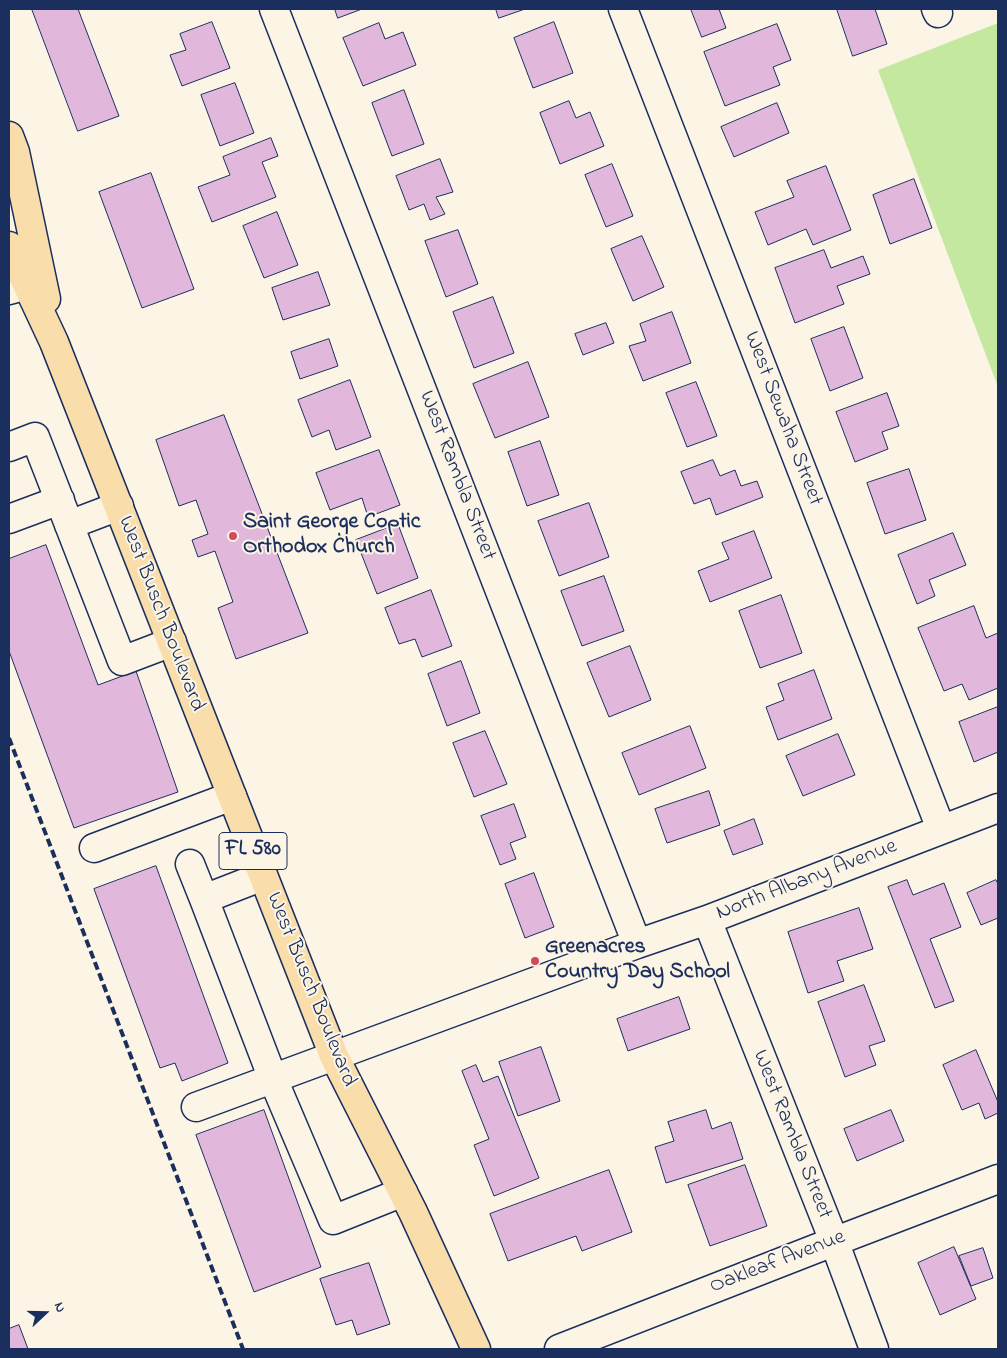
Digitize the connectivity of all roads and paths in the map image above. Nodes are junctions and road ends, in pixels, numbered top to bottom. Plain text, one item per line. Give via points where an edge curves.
1 (274, 9) edge
2 (623, 9) edge
3 (9, 136) edge
4 (9, 246) edge
5 (18, 288) edge
6 (54, 342) junction
7 (9, 447) edge
8 (118, 506) junction
9 (64, 512) junction
10 (9, 519) edge
11 (172, 642) junction
12 (232, 796) junction
13 (998, 808) edge
14 (941, 830) junction
15 (94, 848) dead end
16 (190, 864) dead end
17 (263, 876) junction
18 (204, 899) junction
19 (707, 920) junction
20 (637, 944) junction
21 (334, 1056) junction
22 (273, 1079) junction
23 (196, 1107) dead end
24 (998, 1179) edge
25 (403, 1192) junction
26 (834, 1242) junction
27 (476, 1349) edge
28 (559, 1349) edge
29 (874, 1349) edge

1 - 20 street, West Rambla Street
2 - 14 street, West Sewaha Street
3 - 6 main road, West Busch Boulevard / FL 580
4 - 5 main road, West Busch Boulevard / FL 580
5 - 6 main road, West Busch Boulevard / FL 580
6 - 8 main road, West Busch Boulevard / FL 580
7 - 9 street via 35,437
8 - 9 street
8 - 11 main road, West Busch Boulevard / FL 580
9 - 10 street
9 - 11 street via 122,662
11 - 12 main road, West Busch Boulevard / FL 580
12 - 15 street
12 - 17 main road, West Busch Boulevard / FL 580
13 - 14 street, North Albany Avenue
14 - 19 street, North Albany Avenue
16 - 18 street
17 - 18 street
17 - 21 main road, West Busch Boulevard / FL 580
18 - 22 street
19 - 20 street, North Albany Avenue
19 - 26 street, West Rambla Street
20 - 21 street, North Albany Avenue
21 - 22 street, North Albany Avenue
21 - 25 main road, West Busch Boulevard / FL 580
22 - 23 street, North Albany Avenue
22 - 25 street via 333,1220
24 - 26 street, Oakleaf Avenue
25 - 27 main road, West Busch Boulevard / FL 580
26 - 28 street, Oakleaf Avenue
26 - 29 street, West Rambla Street

